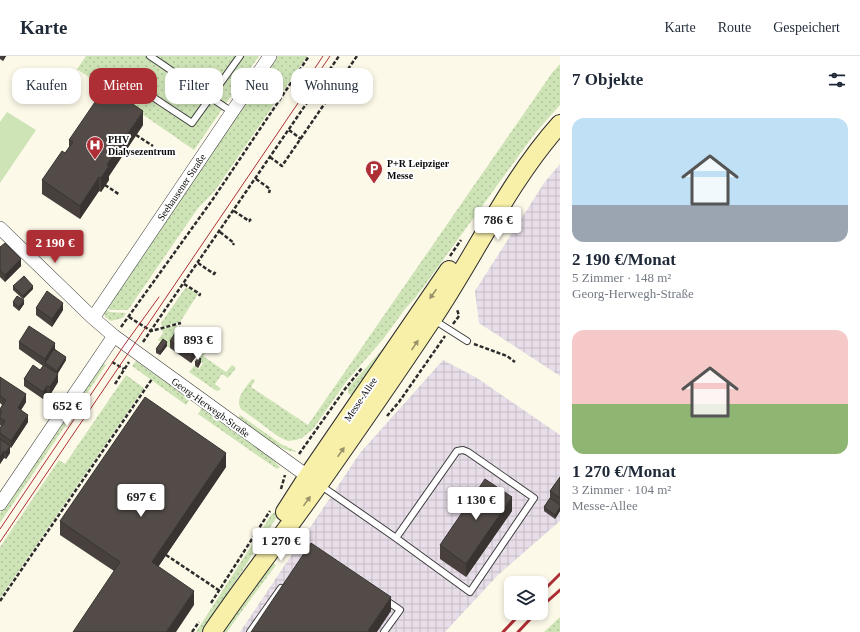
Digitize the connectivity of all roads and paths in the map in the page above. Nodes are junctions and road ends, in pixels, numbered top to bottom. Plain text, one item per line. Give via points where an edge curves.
1 (150, 56) edge
2 (240, 56) edge
3 (270, 56) edge
4 (309, 56) edge
5 (339, 56) edge
6 (357, 56) edge
7 (167, 68) edge
8 (223, 81) edge
9 (157, 100) edge
10 (206, 104) edge
11 (220, 104) edge
12 (232, 112) junction
13 (560, 124) edge
14 (289, 130) junction
15 (136, 135) edge
16 (301, 139) junction
17 (153, 146) dead end
18 (270, 157) junction
19 (256, 179) junction
20 (105, 185) edge
21 (269, 193) dead end
22 (120, 195) dead end
23 (234, 211) junction
24 (252, 219) dead end
25 (0, 228) edge
26 (220, 232) junction
27 (233, 245) dead end
28 (198, 263) junction
29 (216, 271) dead end
30 (184, 284) junction
31 (199, 296) dead end
32 (426, 315) junction
33 (129, 317) junction
34 (93, 318) junction
35 (181, 323) dead end
36 (151, 331) junction
37 (114, 336) junction
38 (466, 341) joint
39 (136, 353) junction
40 (515, 362) dead end
41 (158, 369) junction
42 (115, 384) dead end
43 (286, 472) dead end
44 (313, 480) junction
45 (280, 491) dead end
46 (0, 504) edge
47 (270, 510) dead end
48 (396, 538) junction
49 (166, 555) edge
50 (286, 581) edge
51 (220, 591) junction
52 (380, 597) edge
53 (0, 601) edge
54 (210, 621) edge
55 (192, 632) edge
56 (250, 632) edge
57 (384, 632) edge

1 - 7 lane
2 - 8 lane
3 - 12 street, Seehausener Straße
4 - 33 path via 213,199
5 - 14 path
6 - 16 path
9 - 10 lane via 192,123
11 - 12 lane
12 - 34 street, Seehausener Straße
13 - 32 main road, Messe-Allee via 479,228
14 - 16 path
14 - 18 path
15 - 17 path
16 - 18 path via 285,166
18 - 19 path
19 - 21 path via 270,189
19 - 23 path
20 - 22 path
23 - 24 path via 249,222
23 - 26 path
25 - 34 street, Georg-Herwegh-Straße
26 - 27 path via 234,243
26 - 28 path
28 - 29 path via 214,274
28 - 30 path
30 - 31 path via 200,294
30 - 36 path
32 - 38 lane
32 - 44 main road, Messe-Allee
33 - 36 path
33 - 37 path
34 - 37 street, Georg-Herwegh-Straße
35 - 36 path
36 - 39 path
37 - 39 street, Georg-Herwegh-Straße
37 - 46 street
38 - 40 path
39 - 41 street, Georg-Herwegh-Straße
39 - 42 path
41 - 44 street, Georg-Herwegh-Straße
41 - 53 path
43 - 45 path
44 - 48 lane
44 - 54 main road, Messe-Allee
47 - 51 path
48 - 48 lane via 457,451 468,452 534,498 470,592
49 - 51 path
50 - 56 lane
51 - 54 path
52 - 57 lane via 400,610
54 - 55 path

